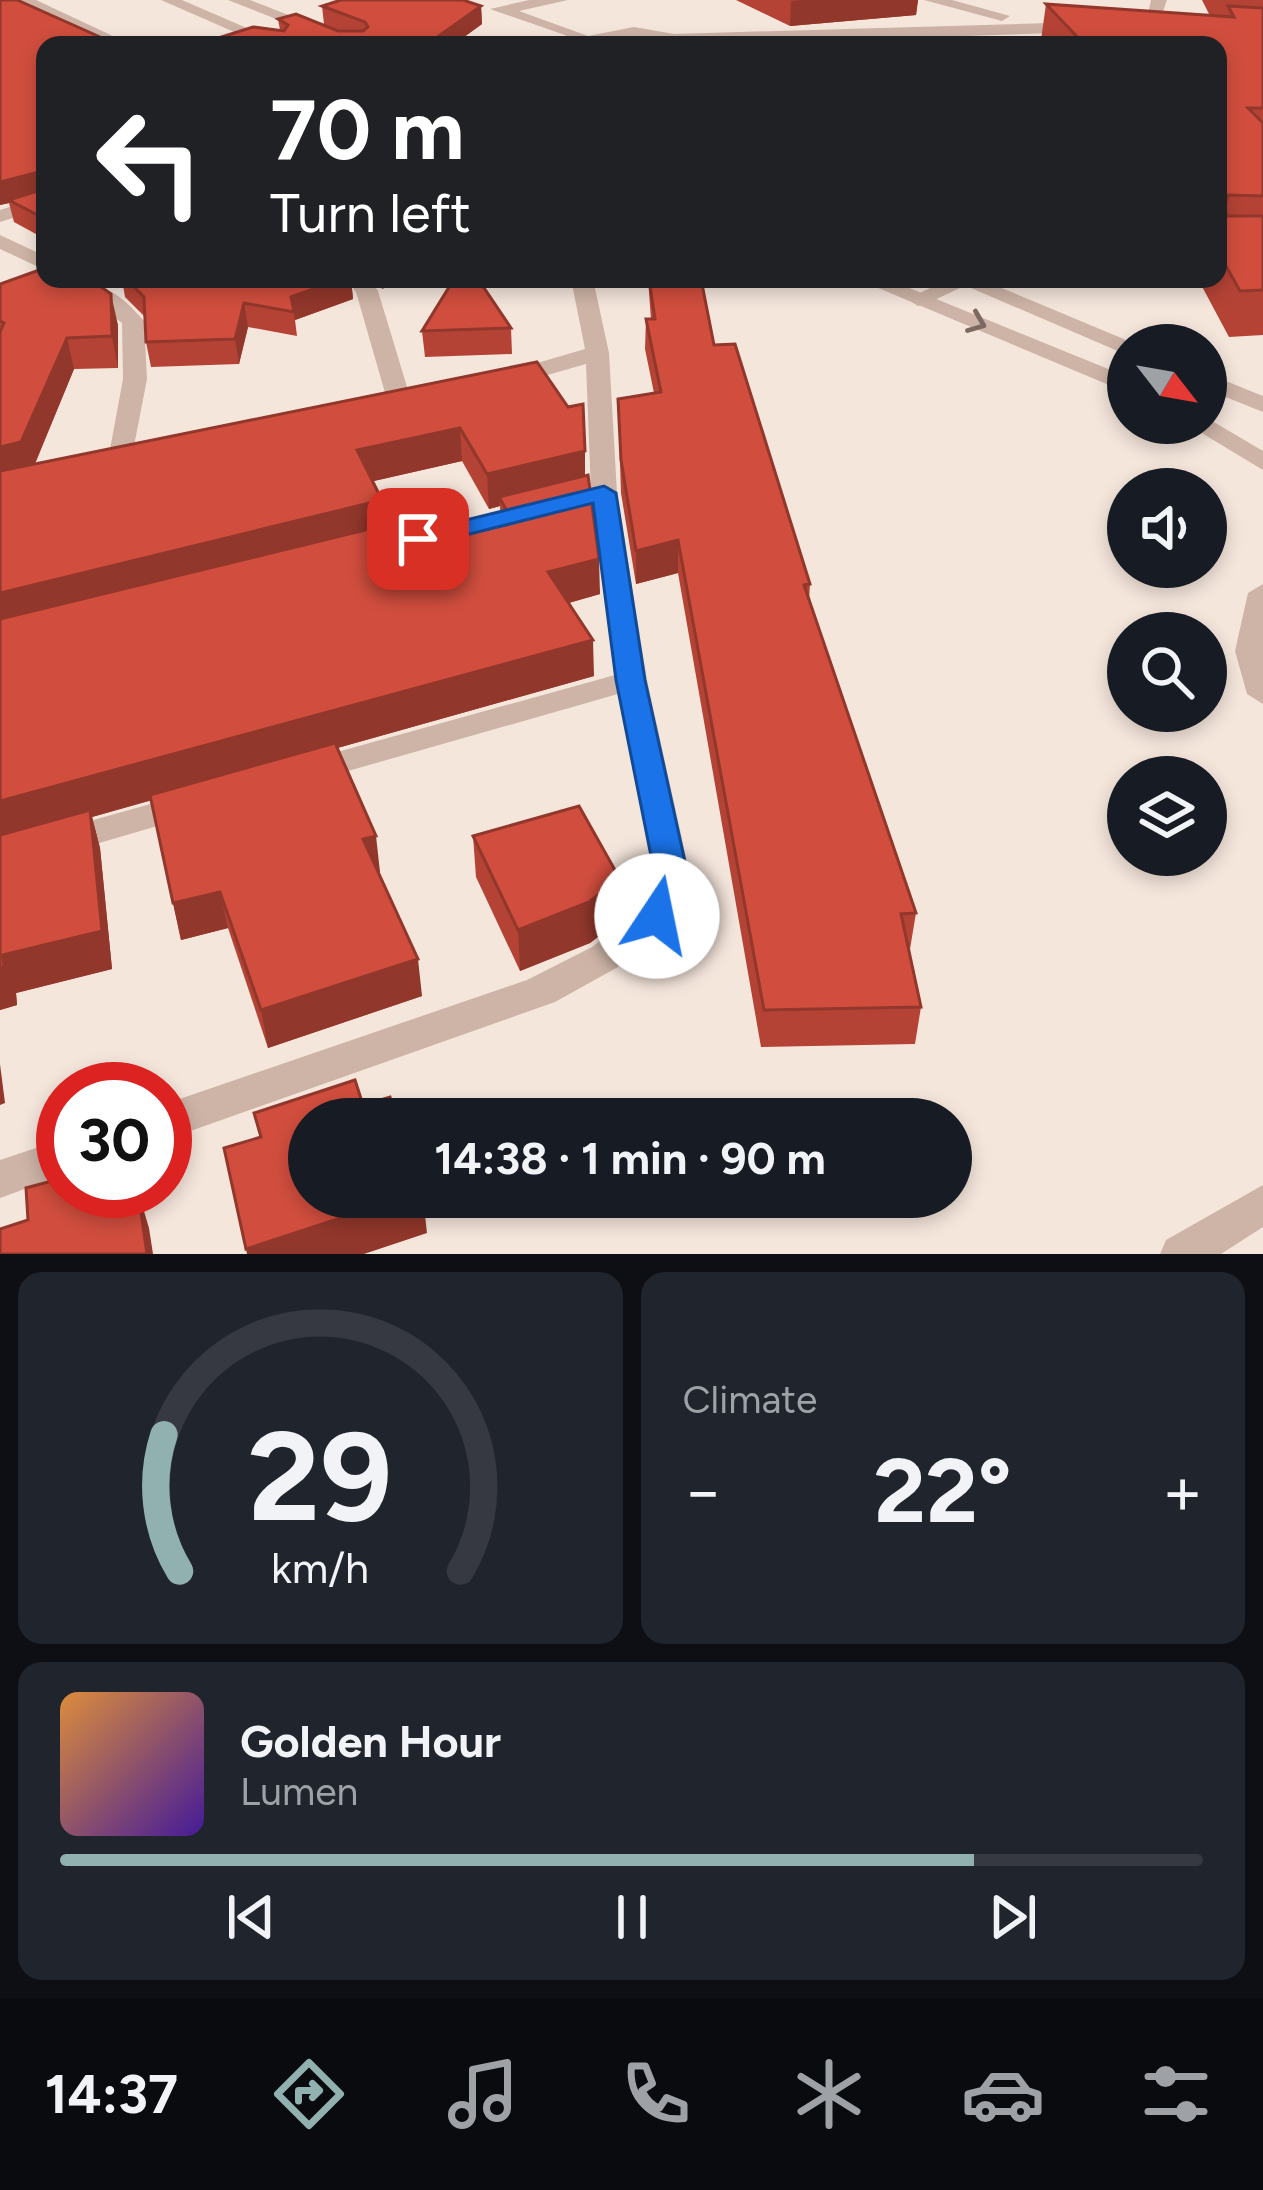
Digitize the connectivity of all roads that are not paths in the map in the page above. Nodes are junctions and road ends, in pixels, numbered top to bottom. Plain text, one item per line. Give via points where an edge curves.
1 (169, 0) edge
2 (236, 0) edge
3 (560, 0) edge
4 (932, 0) edge
5 (31, 3) edge
6 (1158, 7) edge
7 (0, 14) edge
8 (1136, 14) edge
9 (1174, 16) edge
10 (1046, 26) junction
11 (1107, 26) edge
12 (104, 36) edge
13 (256, 36) edge
14 (333, 36) edge
15 (576, 36) edge
16 (613, 36) edge
17 (650, 36) edge
18 (818, 36) edge
19 (36, 205) edge
20 (0, 216) edge
21 (0, 241) edge
22 (36, 259) edge
23 (104, 288) edge
24 (364, 288) edge
25 (584, 288) edge
26 (890, 288) edge
27 (943, 288) edge
28 (986, 288) edge
29 (918, 299) junction
30 (1107, 338) edge
31 (597, 353) junction
32 (1107, 377) edge
33 (489, 385) edge
34 (1227, 389) edge
35 (1263, 405) edge
36 (402, 410) edge
37 (1227, 440) edge
38 (1263, 462) edge
39 (120, 471) edge
40 (581, 499) junction
41 (348, 557) edge
42 (1263, 593) edge
43 (631, 680) junction
44 (1263, 694) edge
45 (270, 782) edge
46 (225, 795) edge
47 (0, 859) edge
48 (192, 1113) edge
49 (36, 1167) edge
50 (0, 1180) edge
51 (1263, 1204) edge
52 (1182, 1254) edge

1 - 13 street
2 - 14 street
3 - 15 street via 492,6
4 - 10 street
5 - 7 street
5 - 12 street
6 - 8 street
6 - 9 street
10 - 11 street
10 - 18 street
16 - 17 street
19 - 20 street
21 - 22 street
23 - 39 street via 133,321 135,379
24 - 36 street
25 - 31 street
26 - 29 street
27 - 29 street
28 - 30 street
29 -> 32 street
31 - 33 street
31 - 40 street
34 - 35 street
37 - 38 street
40 - 41 street
40 - 43 street
42 - 44 street via 1250,651
43 - 45 street
43 - 48 street via 670,871 657,916 605,957 541,991
46 - 47 street
49 - 50 street
51 - 52 street

